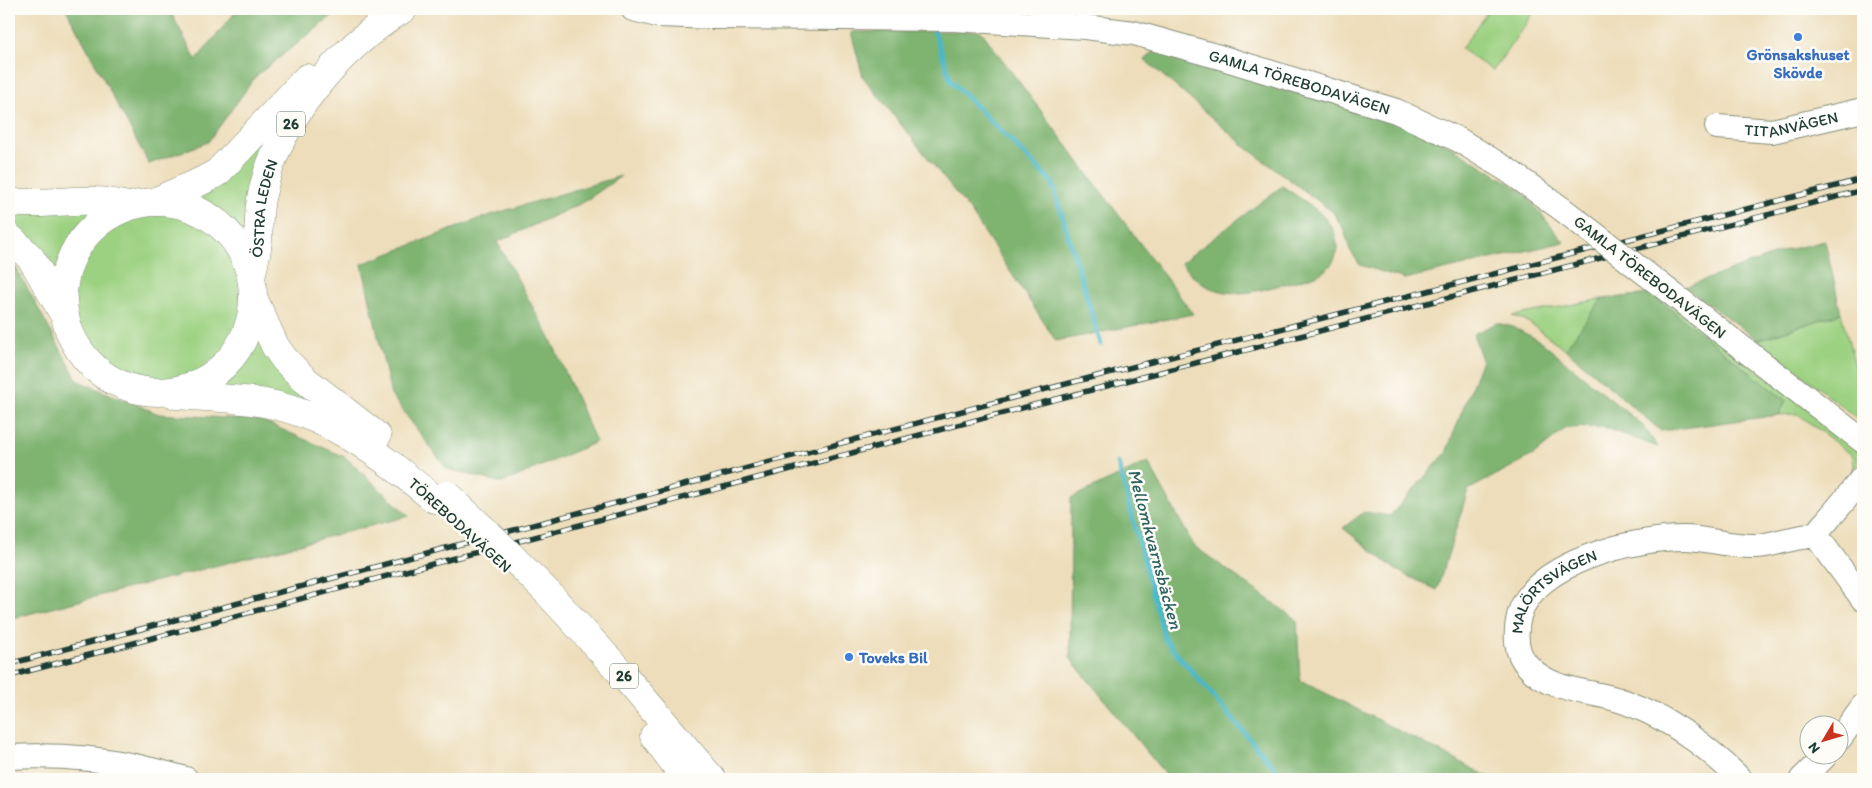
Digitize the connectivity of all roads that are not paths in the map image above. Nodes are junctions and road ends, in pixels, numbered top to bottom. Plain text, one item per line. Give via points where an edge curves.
1 (387, 9) edge
2 (403, 9) edge
3 (633, 9) edge
4 (1863, 110) edge
5 (1717, 127) dead end
6 (9, 202) edge
7 (155, 202) junction
8 (128, 206) junction
9 (9, 237) edge
10 (252, 288) junction
11 (63, 313) junction
12 (157, 393) junction
13 (1863, 441) edge
14 (1863, 477) edge
15 (441, 497) junction
16 (1815, 534) junction
17 (542, 594) junction
18 (1863, 599) edge
19 (1863, 706) edge
20 (1850, 724) edge
21 (9, 757) edge
22 (1815, 766) edge
23 (186, 779) edge
24 (686, 779) edge
25 (712, 779) edge
26 (1740, 779) edge
27 (1802, 779) edge

1 - 7 main road, ÖSTRA LEDEN / 26 via 334,51 218,172
2 - 10 main road, ÖSTRA LEDEN / 26 via 373,30 328,73 308,96 286,132 270,164 261,196
3 - 13 street, GAMLA TÖREBODAVÄGEN, bridge via 657,15 707,17 954,19 1134,33 1396,111 1459,140 1506,168
4 - 5 street, TITANVÄGEN via 1772,131
6 - 8 main road via 97,201
7 - 8 main road, 26
7 - 10 main road, 26 via 188,207 217,223 247,262
8 - 11 main road, 26 via 98,222 76,248 63,279
9 - 11 main road via 32,258
10 - 12 main road, 26 via 251,318 232,357 199,384 179,391
10 - 15 main road, TÖREBODAVÄGEN / 26 via 275,346 285,360 386,444
11 - 12 main road, 26 via 71,338 86,361 106,378 123,386
12 - 15 main road, TÖREBODAVÄGEN / 26 via 253,401 317,419 352,437
14 - 16 street
15 - 17 main road, TÖREBODAVÄGEN / 26
16 - 18 street
16 - 26 street, MALÖRTSVÄGEN via 1755,546 1685,538 1628,544 1594,554 1561,570 1536,588 1522,608 1516,628 1518,648 1526,665 1542,679 1625,702 1657,716 1692,736
17 - 24 main road, TÖREBODAVÄGEN / 26 via 619,688
17 - 25 main road, TÖREBODAVÄGEN / 26 via 625,677
19 - 20 street
21 - 23 street via 128,764
22 - 27 street

